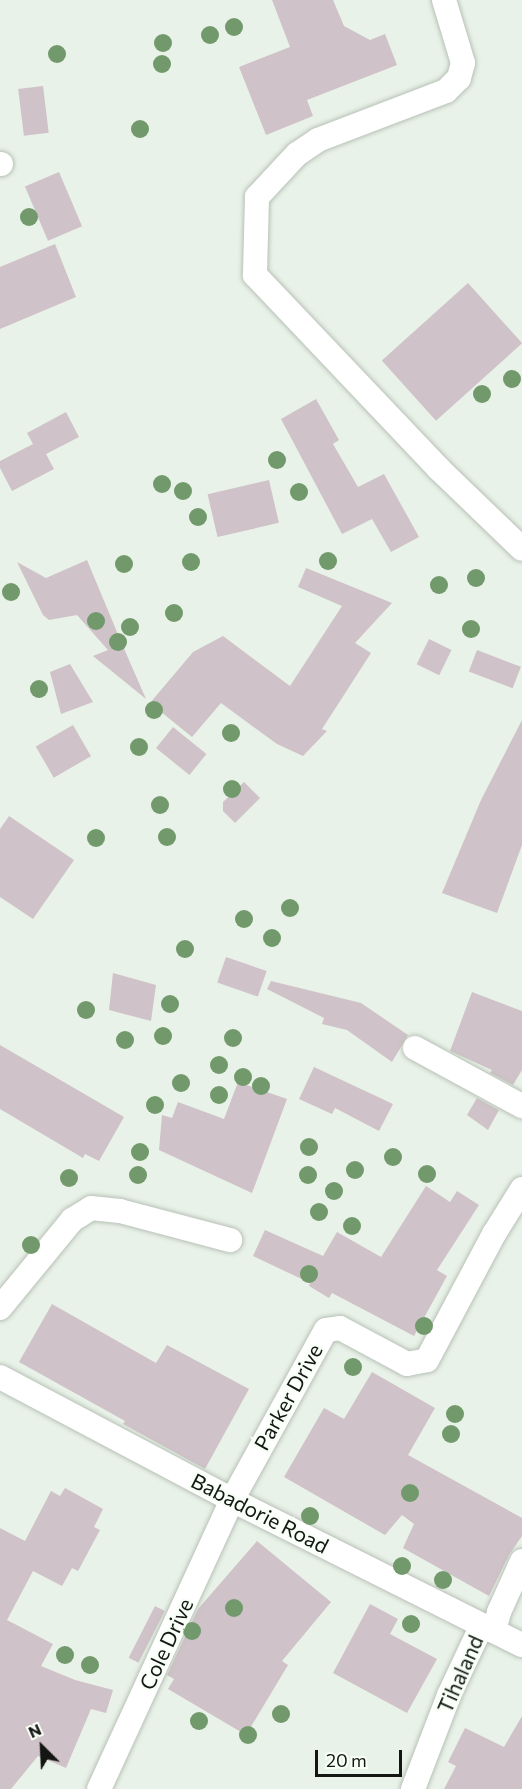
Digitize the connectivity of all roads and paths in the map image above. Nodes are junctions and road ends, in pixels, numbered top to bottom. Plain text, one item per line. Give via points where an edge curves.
1 (444, 0) edge
2 (522, 549) edge
3 (415, 1048) dead end
4 (522, 1106) edge
5 (522, 1189) edge
6 (230, 1240) dead end
7 (0, 1308) edge
8 (0, 1377) edge
9 (232, 1500) junction
10 (522, 1561) edge
11 (488, 1628) junction
12 (522, 1645) edge
13 (99, 1789) edge
14 (413, 1789) edge

1 - 2 street via 463,63 459,78 446,91 318,140 297,154 257,197 255,275
3 - 4 street
5 - 9 street, Parker Drive via 427,1360 407,1364 340,1328 326,1329
6 - 7 street via 120,1211 91,1208 72,1220
8 - 9 street, Babadorie Road
9 - 11 street, Babadorie Road
9 - 13 street, Cole Drive
10 - 11 street, Tihaland
11 - 12 street, Babadorie Road
11 - 14 street, Tihaland via 449,1695

